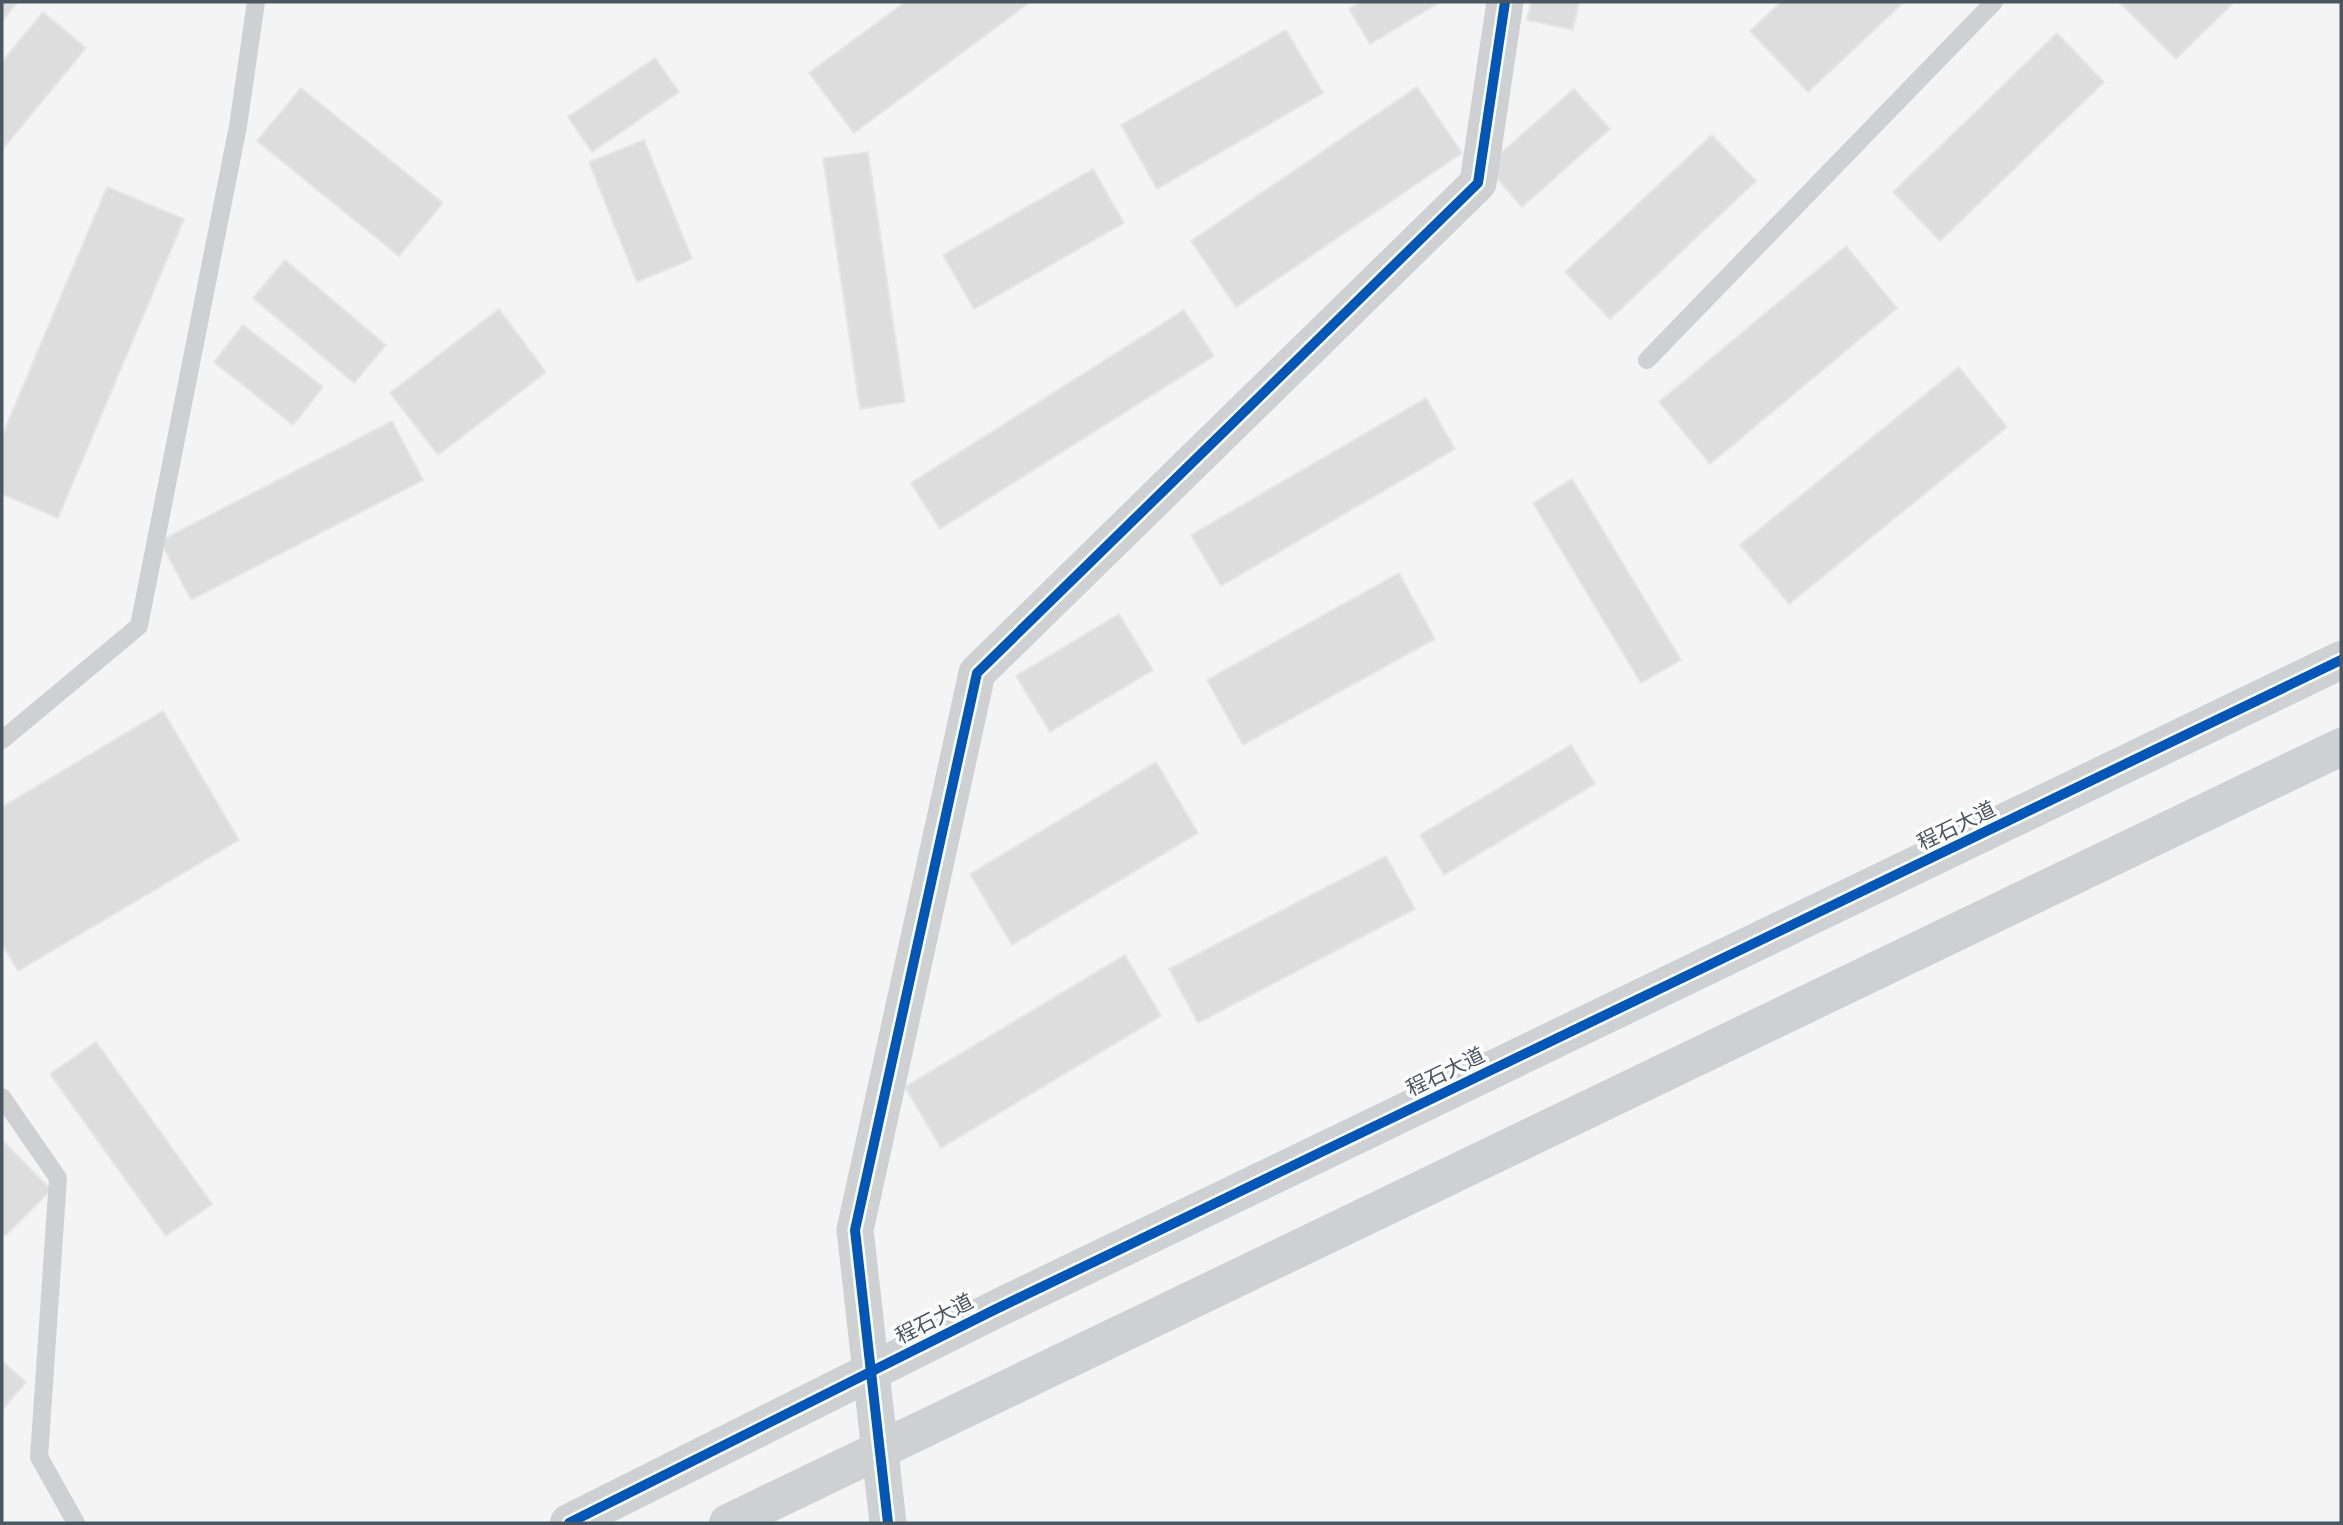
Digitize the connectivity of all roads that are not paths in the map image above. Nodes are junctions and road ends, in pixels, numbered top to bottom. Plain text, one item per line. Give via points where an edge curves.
1 (256, 2) edge
2 (1505, 2) edge
3 (1994, 2) edge
4 (1647, 360) dead end
5 (2341, 660) edge
6 (2, 740) edge
7 (2341, 747) edge
8 (2, 1097) edge
9 (871, 1372) junction
10 (879, 1451) junction
11 (76, 1523) edge
12 (569, 1523) edge
13 (728, 1523) edge
14 (888, 1523) edge

1 - 6 lane via 238,126 139,626
2 - 9 street via 1478,183 978,673 855,1230
3 - 4 lane
5 - 9 street, 程石大道
7 - 10 street
8 - 11 lane via 58,1178 39,1457
9 - 10 street
9 - 12 street, 程石大道
10 - 13 street
10 - 14 street

